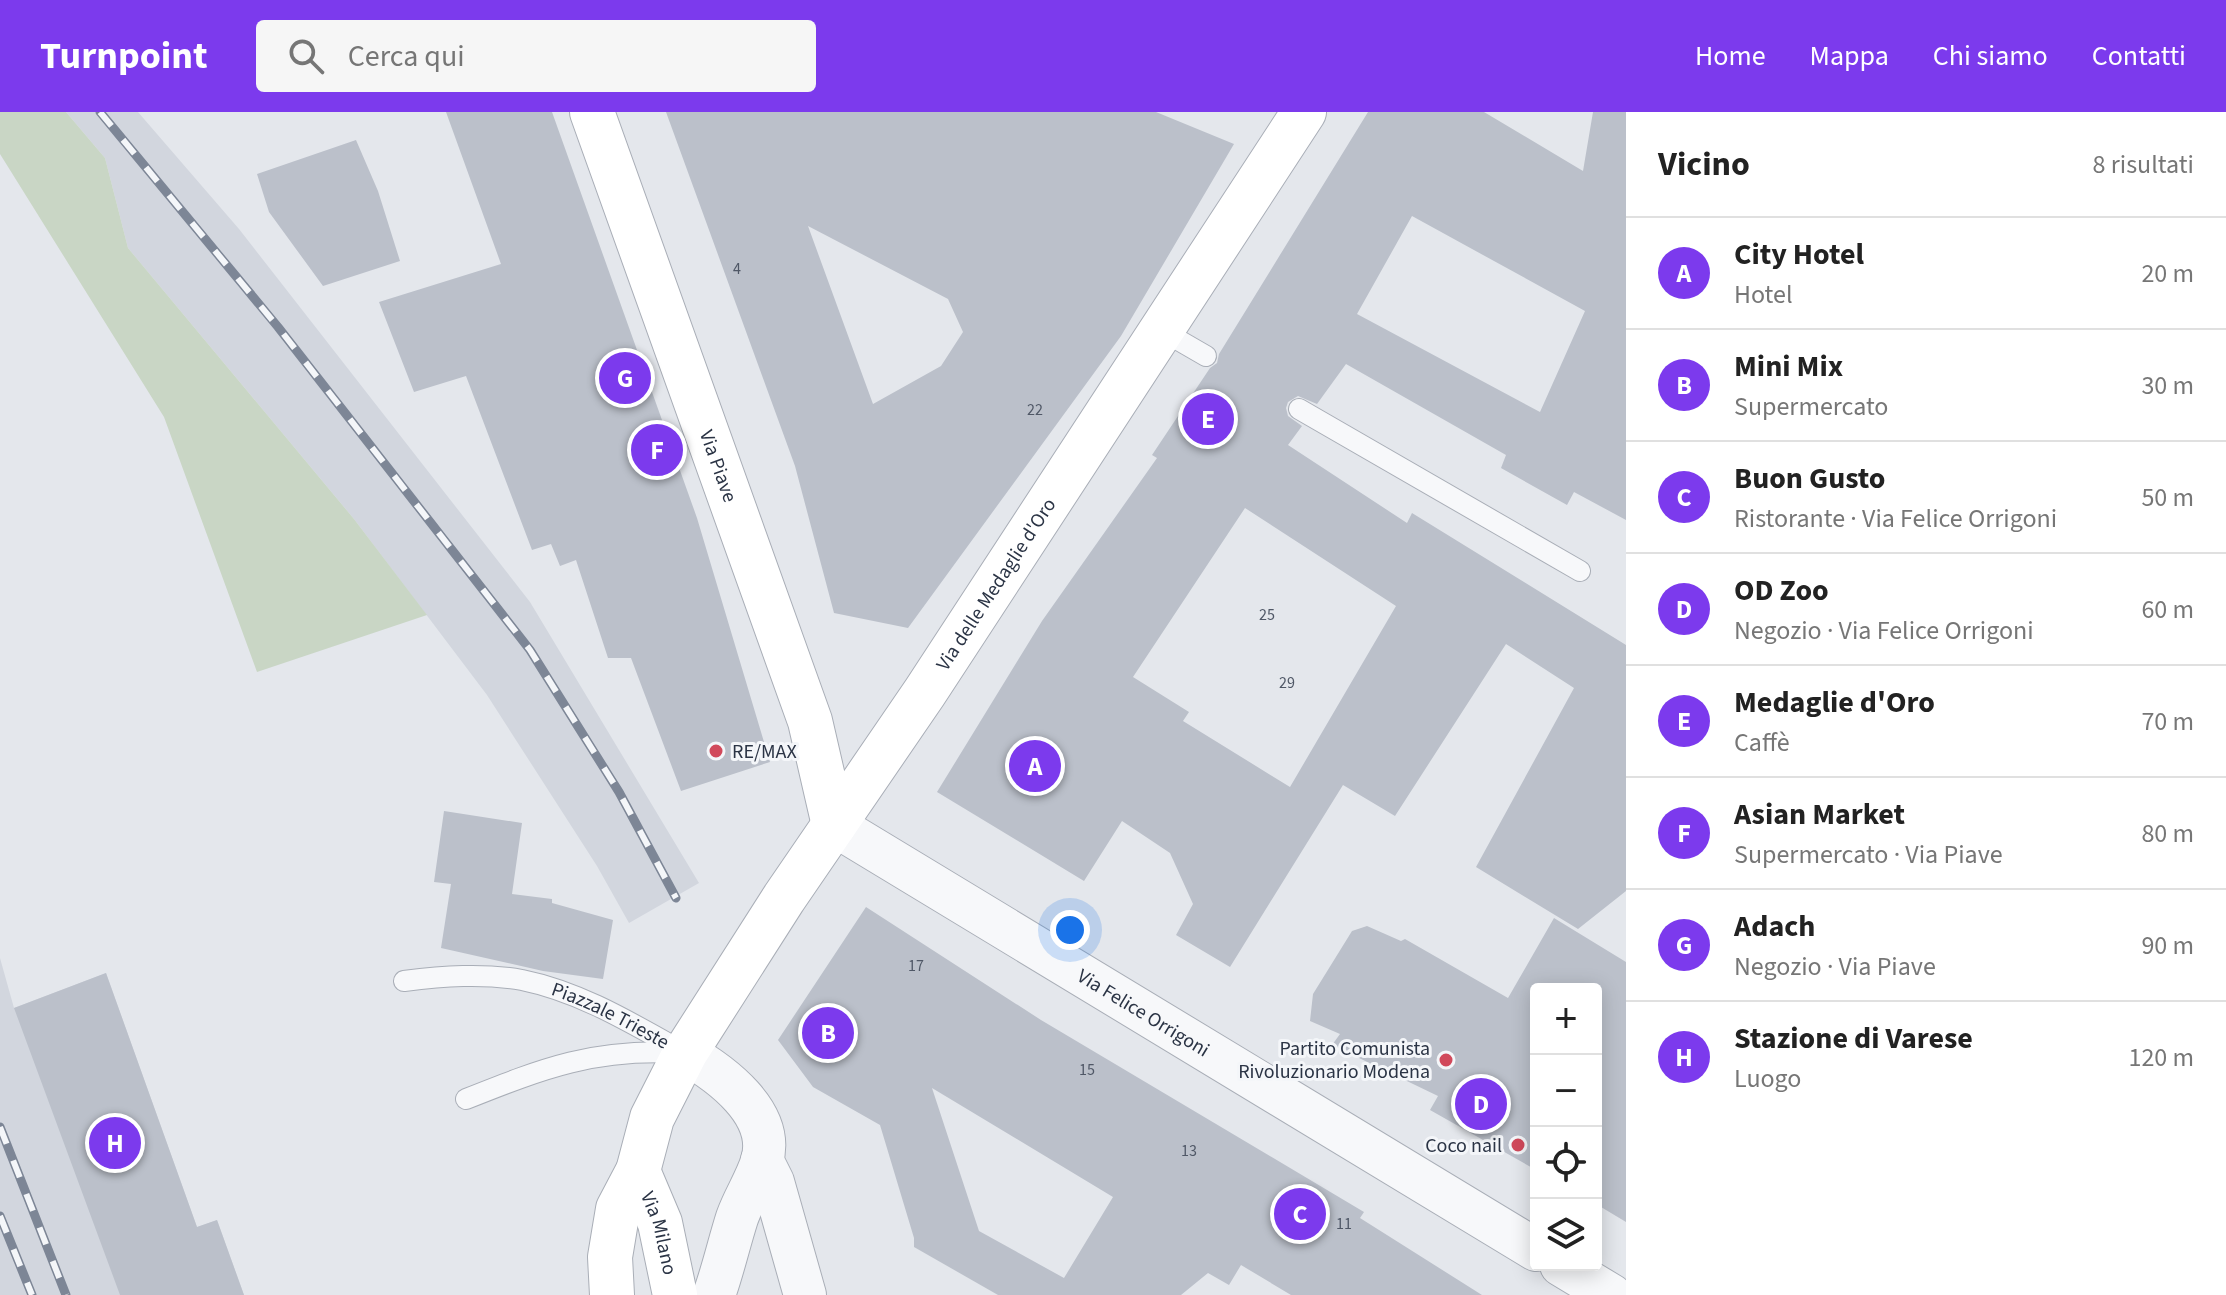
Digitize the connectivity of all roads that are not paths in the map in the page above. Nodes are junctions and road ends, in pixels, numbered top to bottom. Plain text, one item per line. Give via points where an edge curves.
1 (592, 112) edge
2 (1304, 112) edge
3 (1161, 330) junction
4 (1206, 356) dead end
5 (1299, 409) dead end
6 (1580, 571) dead end
7 (834, 825) junction
8 (404, 981) dead end
9 (685, 1053) junction
10 (466, 1099) dead end
11 (762, 1160) junction
12 (638, 1171) junction
13 (1530, 1246) edge
14 (1571, 1271) edge
15 (612, 1295) edge
16 (675, 1295) edge
17 (714, 1295) edge
18 (805, 1295) edge
19 (1611, 1295) edge

1 - 7 main road, Via Piave via 810,721
2 - 3 main road, Via delle Medaglie d'Oro
3 - 4 lane
3 - 7 main road, Via delle Medaglie d'Oro
5 - 6 lane
7 - 9 main road, Via delle Medaglie d'Oro
7 - 13 street, Via Felice Orrigoni
8 - 9 lane, Piazzale Trieste via 464,976 521,980 596,1005
9 - 10 lane, Piazzale Trieste via 628,1051 582,1058
9 - 11 street via 740,1094 762,1132
9 - 12 main road, Via Milano via 652,1118
11 - 17 street
11 - 18 street
12 - 15 main road, Via Milano via 618,1209 610,1257
12 - 16 main road, Via Milano via 660,1223
14 - 19 street

